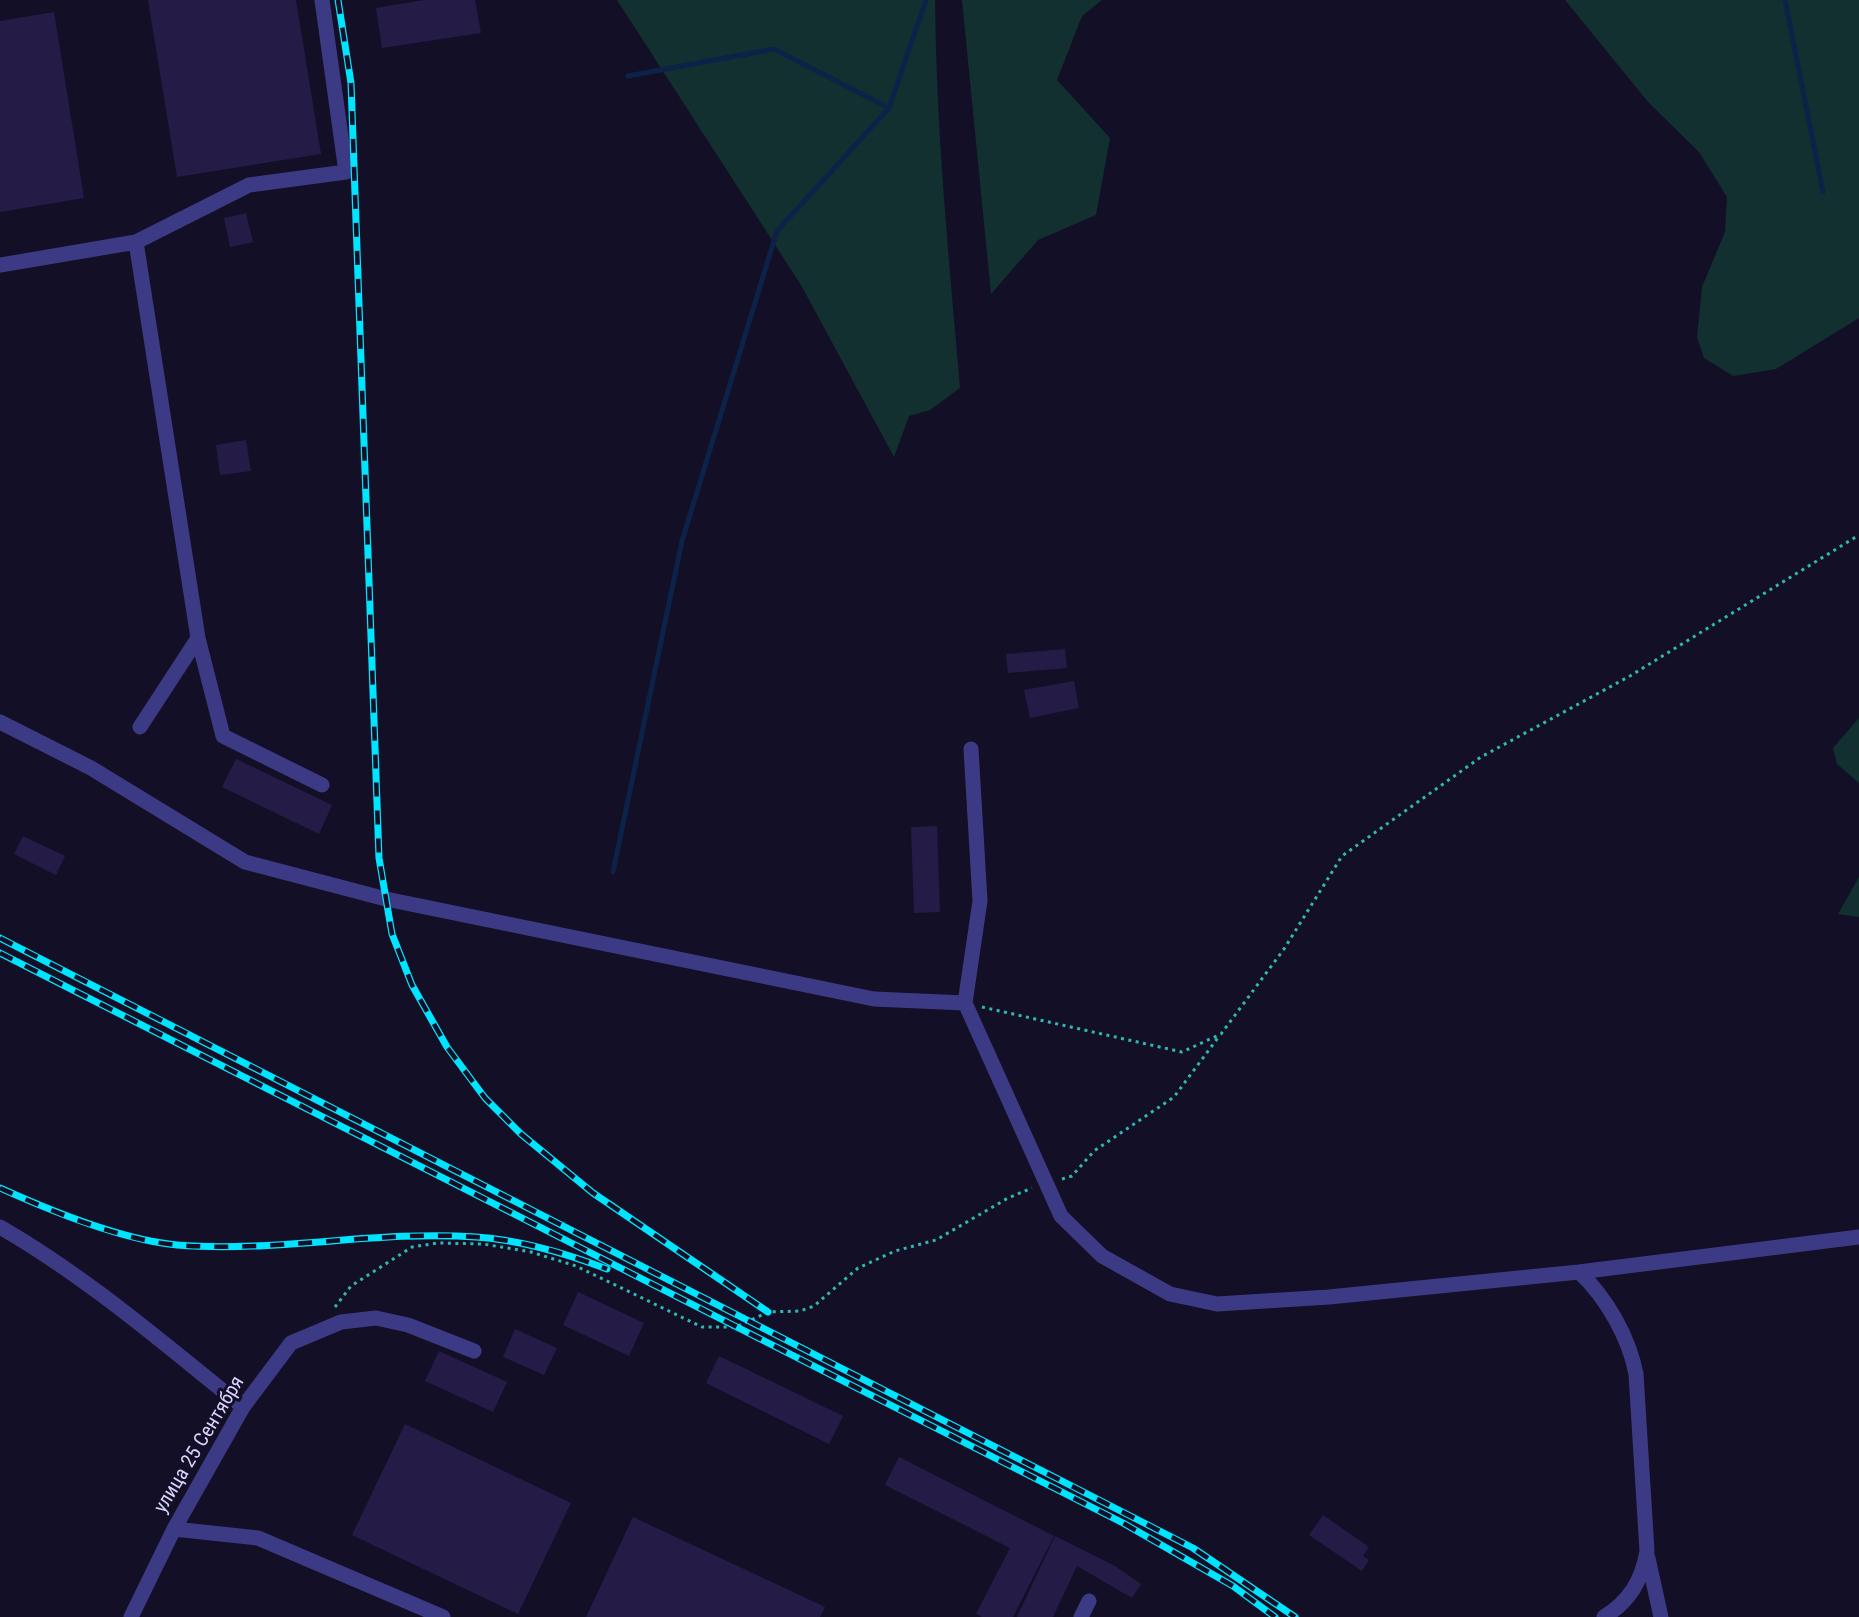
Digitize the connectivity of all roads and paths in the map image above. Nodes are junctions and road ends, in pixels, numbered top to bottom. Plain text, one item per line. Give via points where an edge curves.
1 (322, 0) edge
2 (136, 242) junction
3 (0, 265) edge
4 (1859, 535) edge
5 (198, 638) junction
6 (0, 722) edge
7 (140, 728) dead end
8 (971, 749) dead end
9 (322, 785) dead end
10 (965, 1003) junction
11 (1221, 1034) junction
12 (1046, 1183) junction
13 (0, 1227) edge
14 (1859, 1238) edge
15 (1579, 1272) junction
16 (317, 1330) junction
17 (474, 1351) dead end
18 (243, 1407) junction
19 (174, 1529) junction
20 (1647, 1551) junction
21 (1089, 1601) dead end
22 (131, 1617) edge
23 (443, 1617) edge
24 (1081, 1617) edge
25 (1604, 1617) edge
26 (1661, 1617) edge

1 - 2 street via 346,172 249,185
2 - 3 street
2 - 5 street
4 - 11 path via 1630,676 1481,757 1342,856 1284,949
5 - 7 street
5 - 9 street via 223,736
6 - 10 street via 91,768 244,862 386,899 873,999
8 - 10 street via 980,901
10 - 11 path via 1182,1052
10 - 12 street
11 - 12 path via 1174,1097 1094,1151 1072,1176
12 - 15 street via 1061,1216 1102,1256 1170,1294 1217,1304
12 - 16 path via 1008,1198 936,1240 895,1251 858,1268 814,1306 800,1311 768,1312 736,1327 702,1327 576,1266 531,1252 483,1244 438,1243 412,1247 351,1286
13 - 18 street via 40,1250
14 - 15 street
15 - 20 street via 1600,1295 1634,1360
16 - 17 street, улица 25 Сентября via 341,1322 376,1318 408,1325
16 - 18 street, улица 25 Сентября via 291,1343
18 - 19 street, улица 25 Сентября
19 - 22 street, улица 25 Сентября
19 - 23 street via 258,1538
20 - 25 street via 1643,1573 1633,1591
20 - 26 street
21 - 24 street

